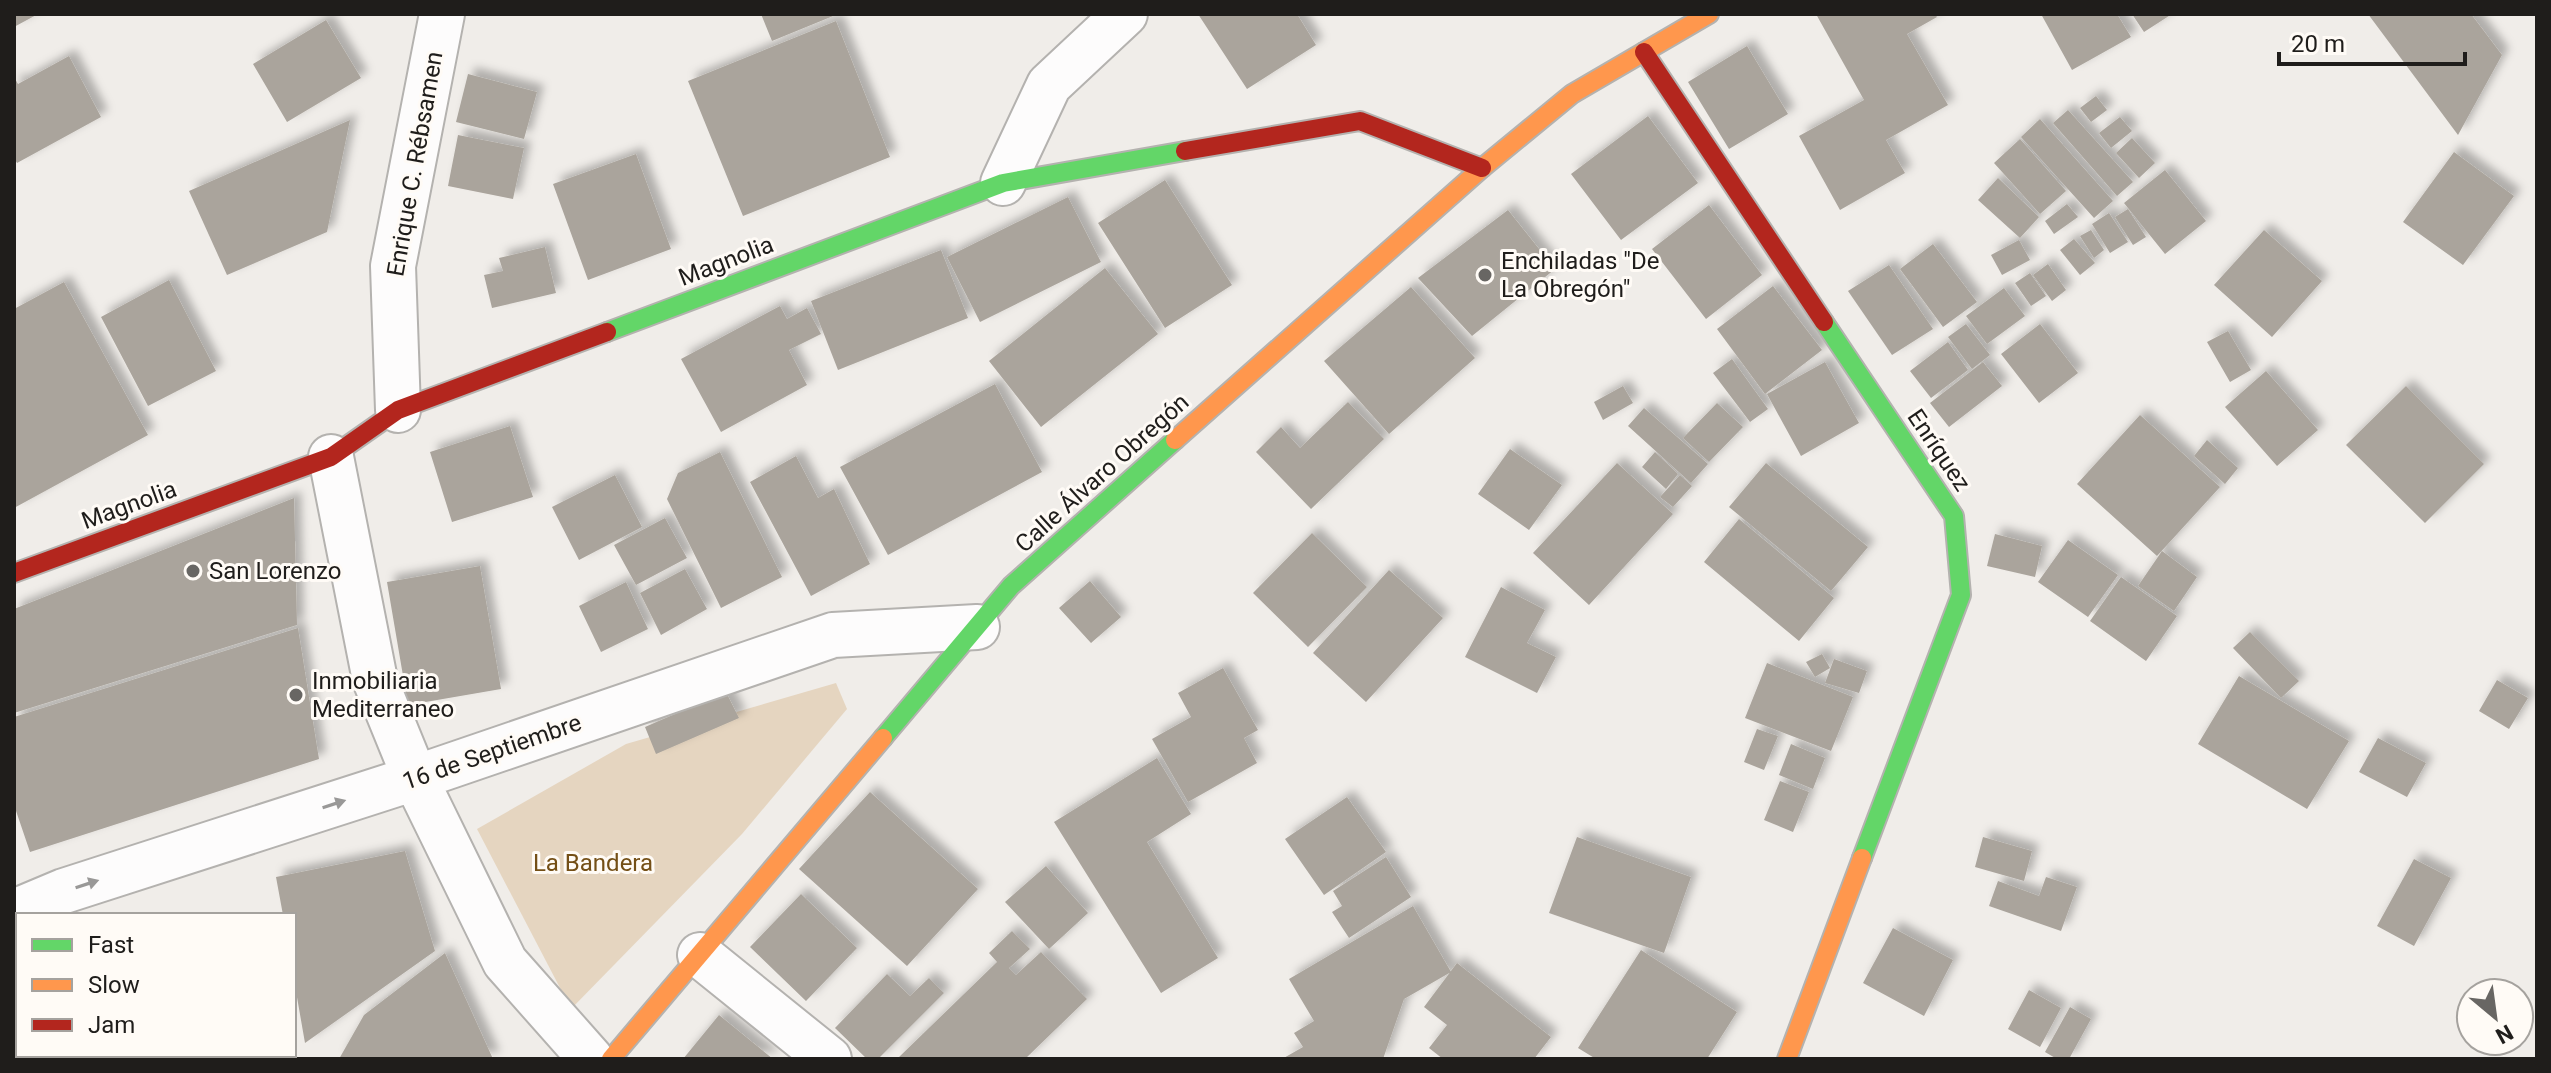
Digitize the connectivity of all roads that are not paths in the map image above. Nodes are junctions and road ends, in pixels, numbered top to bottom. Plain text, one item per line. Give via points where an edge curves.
1 (442, 14) edge
2 (1125, 14) edge
3 (1709, 14) edge
4 (1644, 52) junction
5 (1482, 168) junction
6 (1003, 183) junction
7 (398, 410) junction
8 (331, 457) junction
9 (14, 573) edge
10 (977, 627) junction
11 (415, 778) junction
12 (14, 912) edge
13 (700, 955) junction
14 (591, 1059) edge
15 (611, 1059) edge
16 (829, 1059) edge
17 (1787, 1059) edge

1 - 7 street, Enrique C. Rébsamen via 393,266
2 - 6 street via 1049,85
3 - 4 street, Calle Álvaro Obregón
4 - 5 street, Calle Álvaro Obregón via 1572,94
4 - 17 street, Enríquez via 1954,516 1961,595
5 - 6 street, Magnolia via 1360,121
5 - 10 street, Calle Álvaro Obregón via 1011,586
6 - 7 street, Magnolia
7 - 8 street, Magnolia
8 - 9 street, Magnolia
8 - 11 street via 375,680
10 - 11 street, 16 de Septiembre via 833,635
10 - 13 street, Calle Álvaro Obregón
12 -> 11 street, 16 de Septiembre via 64,891
11 - 14 street via 505,962
13 - 15 street, Calle Álvaro Obregón
13 - 16 street

